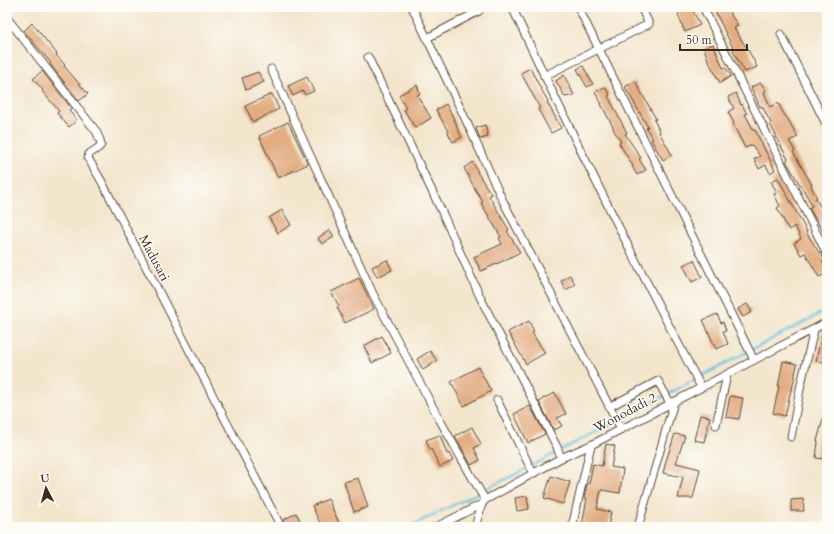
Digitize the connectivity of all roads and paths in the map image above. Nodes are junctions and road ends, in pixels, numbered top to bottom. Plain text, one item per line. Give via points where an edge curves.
1 (412, 7) edge
2 (512, 7) edge
3 (578, 7) edge
4 (640, 7) edge
5 (703, 7) edge
6 (478, 11) dead end
7 (7, 18) edge
8 (781, 34) dead end
9 (427, 38) junction
10 (600, 48) junction
11 (368, 57) dead end
12 (271, 69) dead end
13 (544, 76) junction
14 (827, 126) edge
15 (827, 254) edge
16 (827, 322) edge
17 (814, 330) junction
18 (750, 354) junction
19 (727, 375) junction
20 (698, 382) junction
21 (497, 400) dead end
22 (671, 401) junction
23 (609, 407) junction
24 (716, 425) dead end
25 (620, 427) junction
26 (791, 437) dead end
27 (591, 445) junction
28 (559, 453) junction
29 (531, 468) junction
30 (482, 497) junction
31 (281, 527) edge
32 (436, 527) edge
33 (475, 527) edge
34 (572, 527) edge
35 (638, 527) edge

1 - 9 street
2 - 13 street
3 - 10 street
4 - 10 street via 649,24
5 - 15 street
6 - 9 street
7 - 31 street, Madusari via 96,131 101,145 89,154 88,158
8 - 14 street
9 - 23 street via 502,199
10 - 13 street
10 - 18 street
11 - 28 street via 481,299
12 - 30 street via 373,294
13 - 20 street
16 - 17 street, Wonodadi 2
17 - 18 street, Wonodadi 2
17 - 26 street
18 - 19 street, Wonodadi 2
19 - 20 street, Wonodadi 2
19 - 24 street
20 - 22 street, Wonodadi 2
21 - 29 street
22 - 23 street via 658,381
22 - 25 street, Wonodadi 2
22 - 35 street
23 - 25 street
25 - 27 street, Wonodadi 2
27 - 28 street, Wonodadi 2
27 - 34 street
28 - 29 street, Wonodadi 2
29 - 30 street, Wonodadi 2
30 - 32 street, Wonodadi 2
30 - 33 street

